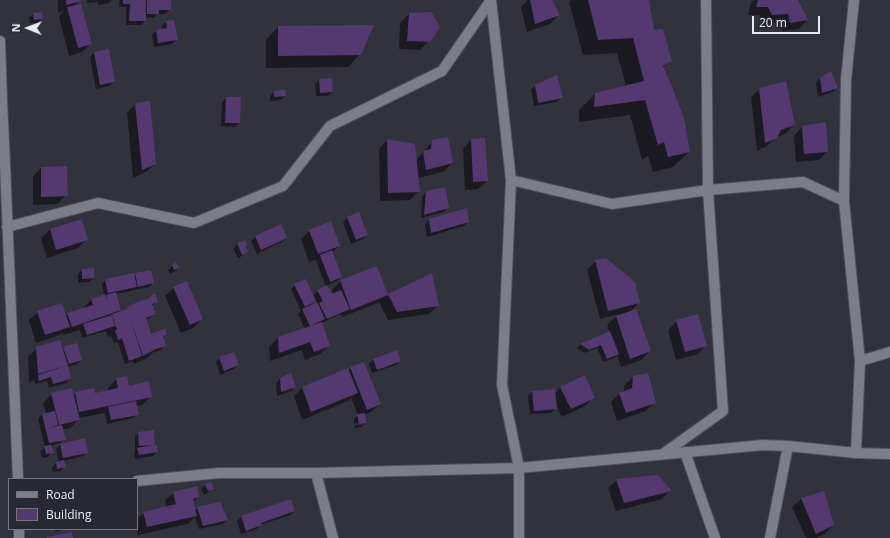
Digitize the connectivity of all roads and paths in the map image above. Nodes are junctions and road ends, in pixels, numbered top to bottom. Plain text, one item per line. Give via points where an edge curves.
1 (491, 0) edge
2 (706, 0) edge
3 (854, 0) edge
4 (0, 41) edge
5 (511, 180) junction
6 (708, 190) junction
7 (844, 201) junction
8 (7, 227) junction
9 (890, 352) edge
10 (860, 361) junction
11 (788, 446) junction
12 (685, 452) junction
13 (856, 453) junction
14 (890, 454) edge
15 (661, 455) junction
16 (519, 468) junction
17 (316, 472) junction
18 (18, 478) edge
19 (138, 481) edge
20 (333, 538) edge
21 (519, 538) edge
22 (715, 538) edge
23 (770, 538) edge

1 - 5 street
1 - 8 street via 442,71 330,126 283,186 194,223 98,203
2 - 6 street
3 - 7 street via 846,80
4 - 8 street
5 - 6 street via 612,204
5 - 16 street via 502,385
6 - 7 street via 803,182
6 - 15 street via 723,411
7 - 10 street
8 - 18 street
9 - 10 street
10 - 13 street
11 - 12 street via 763,445
11 - 13 street
11 - 23 street
12 - 15 street
12 - 22 street
13 - 14 street
15 - 16 street
16 - 17 street
16 - 21 street
17 - 19 street via 219,473
17 - 20 street

